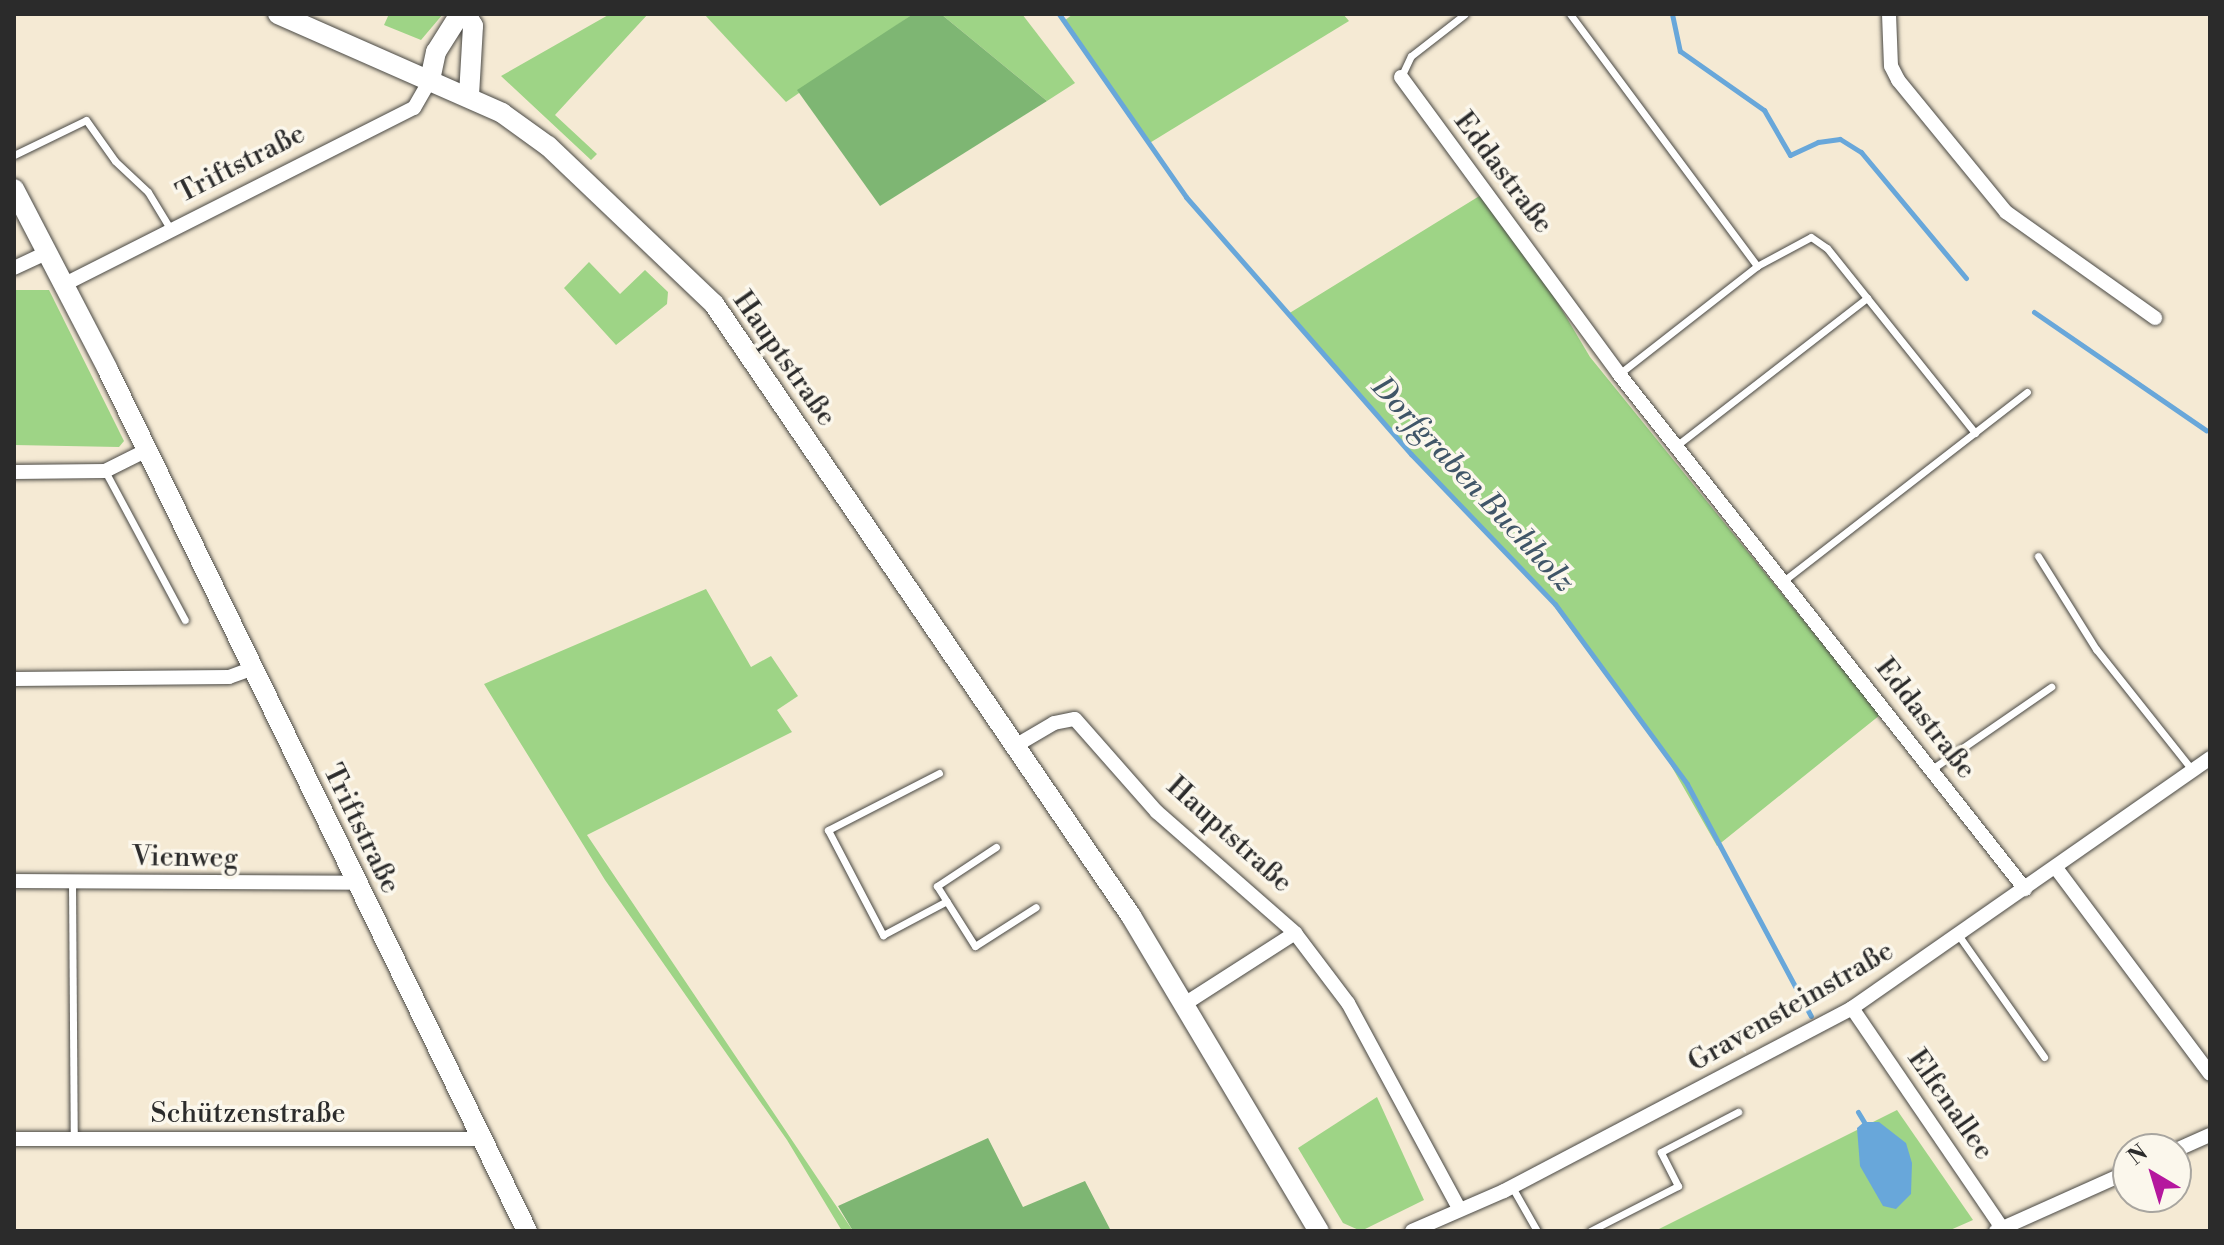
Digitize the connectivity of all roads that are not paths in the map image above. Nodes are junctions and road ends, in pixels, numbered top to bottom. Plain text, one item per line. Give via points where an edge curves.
1 (278, 14) edge
2 (463, 14) edge
3 (1465, 14) edge
4 (1570, 14) edge
5 (1889, 14) edge
6 (1401, 77) joint
7 (430, 80) junction
8 (469, 96) junction
9 (14, 155) edge
10 (14, 189) edge
11 (171, 231) junction
12 (48, 252) junction
13 (1757, 266) junction
14 (14, 268) edge
15 (65, 284) junction
16 (1867, 298) junction
17 (2155, 318) dead end
18 (1619, 374) junction
19 (2027, 392) dead end
20 (1975, 433) junction
21 (1676, 446) junction
22 (147, 450) junction
23 (105, 471) junction
24 (14, 472) edge
25 (2038, 556) dead end
26 (1782, 582) junction
27 (185, 620) dead end
28 (251, 669) junction
29 (14, 679) edge
30 (2051, 687) dead end
31 (1015, 746) junction
32 (2210, 758) edge
33 (1932, 769) junction
34 (2193, 771) junction
35 (939, 773) dead end
36 (996, 847) dead end
37 (2056, 868) junction
38 (14, 881) edge
39 (72, 882) junction
40 (356, 883) junction
41 (2025, 889) junction
42 (947, 901) junction
43 (1036, 907) dead end
44 (1295, 933) junction
45 (1959, 936) junction
46 (1183, 1005) junction
47 (1852, 1008) junction
48 (2044, 1057) dead end
49 (2210, 1074) edge
50 (1738, 1112) dead end
51 (14, 1139) edge
52 (74, 1139) junction
53 (482, 1139) junction
54 (2112, 1179) edge
55 (1512, 1187) junction
56 (1460, 1210) junction
57 (1438, 1225) edge
58 (2001, 1230) edge
59 (527, 1231) edge
60 (1319, 1231) edge
61 (1412, 1231) edge
62 (1537, 1231) edge
63 (1590, 1231) edge

1 - 7 main road, Hauptstraße
2 - 7 main road via 436,52
2 - 8 main road via 473,26
3 - 6 lane, Eddastraße via 1411,56
4 - 13 lane
5 - 17 street via 1891,66 1898,80 2006,212
6 - 18 street, Eddastraße
7 - 8 main road, Hauptstraße
7 - 11 street, Triftstraße via 414,108
8 - 31 main road, Hauptstraße via 548,146 714,304
9 - 11 lane via 86,120 115,161 148,192
10 - 12 main road, Triftstraße
11 - 15 street, Triftstraße
12 - 14 street
12 - 15 main road, Triftstraße
13 - 16 lane via 1791,243 1811,237 1827,248
13 - 18 lane
15 - 22 main road, Triftstraße
16 - 20 lane
16 - 21 lane
18 - 21 street, Eddastraße
19 - 20 lane
20 - 26 lane
21 - 26 street, Eddastraße
22 - 23 street
22 - 28 main road, Triftstraße
23 - 24 street
23 - 27 lane
25 - 34 lane via 2096,649
26 - 33 street, Eddastraße
28 - 29 street via 229,677
28 - 40 main road, Triftstraße
30 - 33 lane
31 - 44 street, Hauptstraße via 1054,723 1075,719 1157,812
31 - 46 main road, Hauptstraße via 1131,916
32 - 34 street, Gravensteinstraße
33 - 41 street, Eddastraße
34 - 37 street, Gravensteinstraße
35 - 42 lane via 828,830 883,935
36 - 42 lane via 937,886
37 - 41 street, Gravensteinstraße
37 - 49 street
38 - 39 street, Vienweg
39 - 40 street, Vienweg
39 - 52 lane
40 - 53 main road, Triftstraße
41 - 45 street, Gravensteinstraße
42 - 43 lane via 975,946
44 - 46 street, Hauptstraße
44 - 56 street, Hauptstraße via 1348,1003
45 - 47 street, Gravensteinstraße
45 - 48 lane
46 - 60 main road, Hauptstraße
47 - 55 street, Gravensteinstraße
47 - 58 street, Elfenallee
50 - 63 lane via 1661,1152 1678,1186
51 - 52 street, Schützenstraße
52 - 53 street, Schützenstraße
53 - 59 main road, Triftstraße
54 - 58 street
55 - 56 street, Gravensteinstraße
55 - 62 lane
56 - 57 street, Gravensteinstraße
57 - 61 street, Gravensteinstraße

